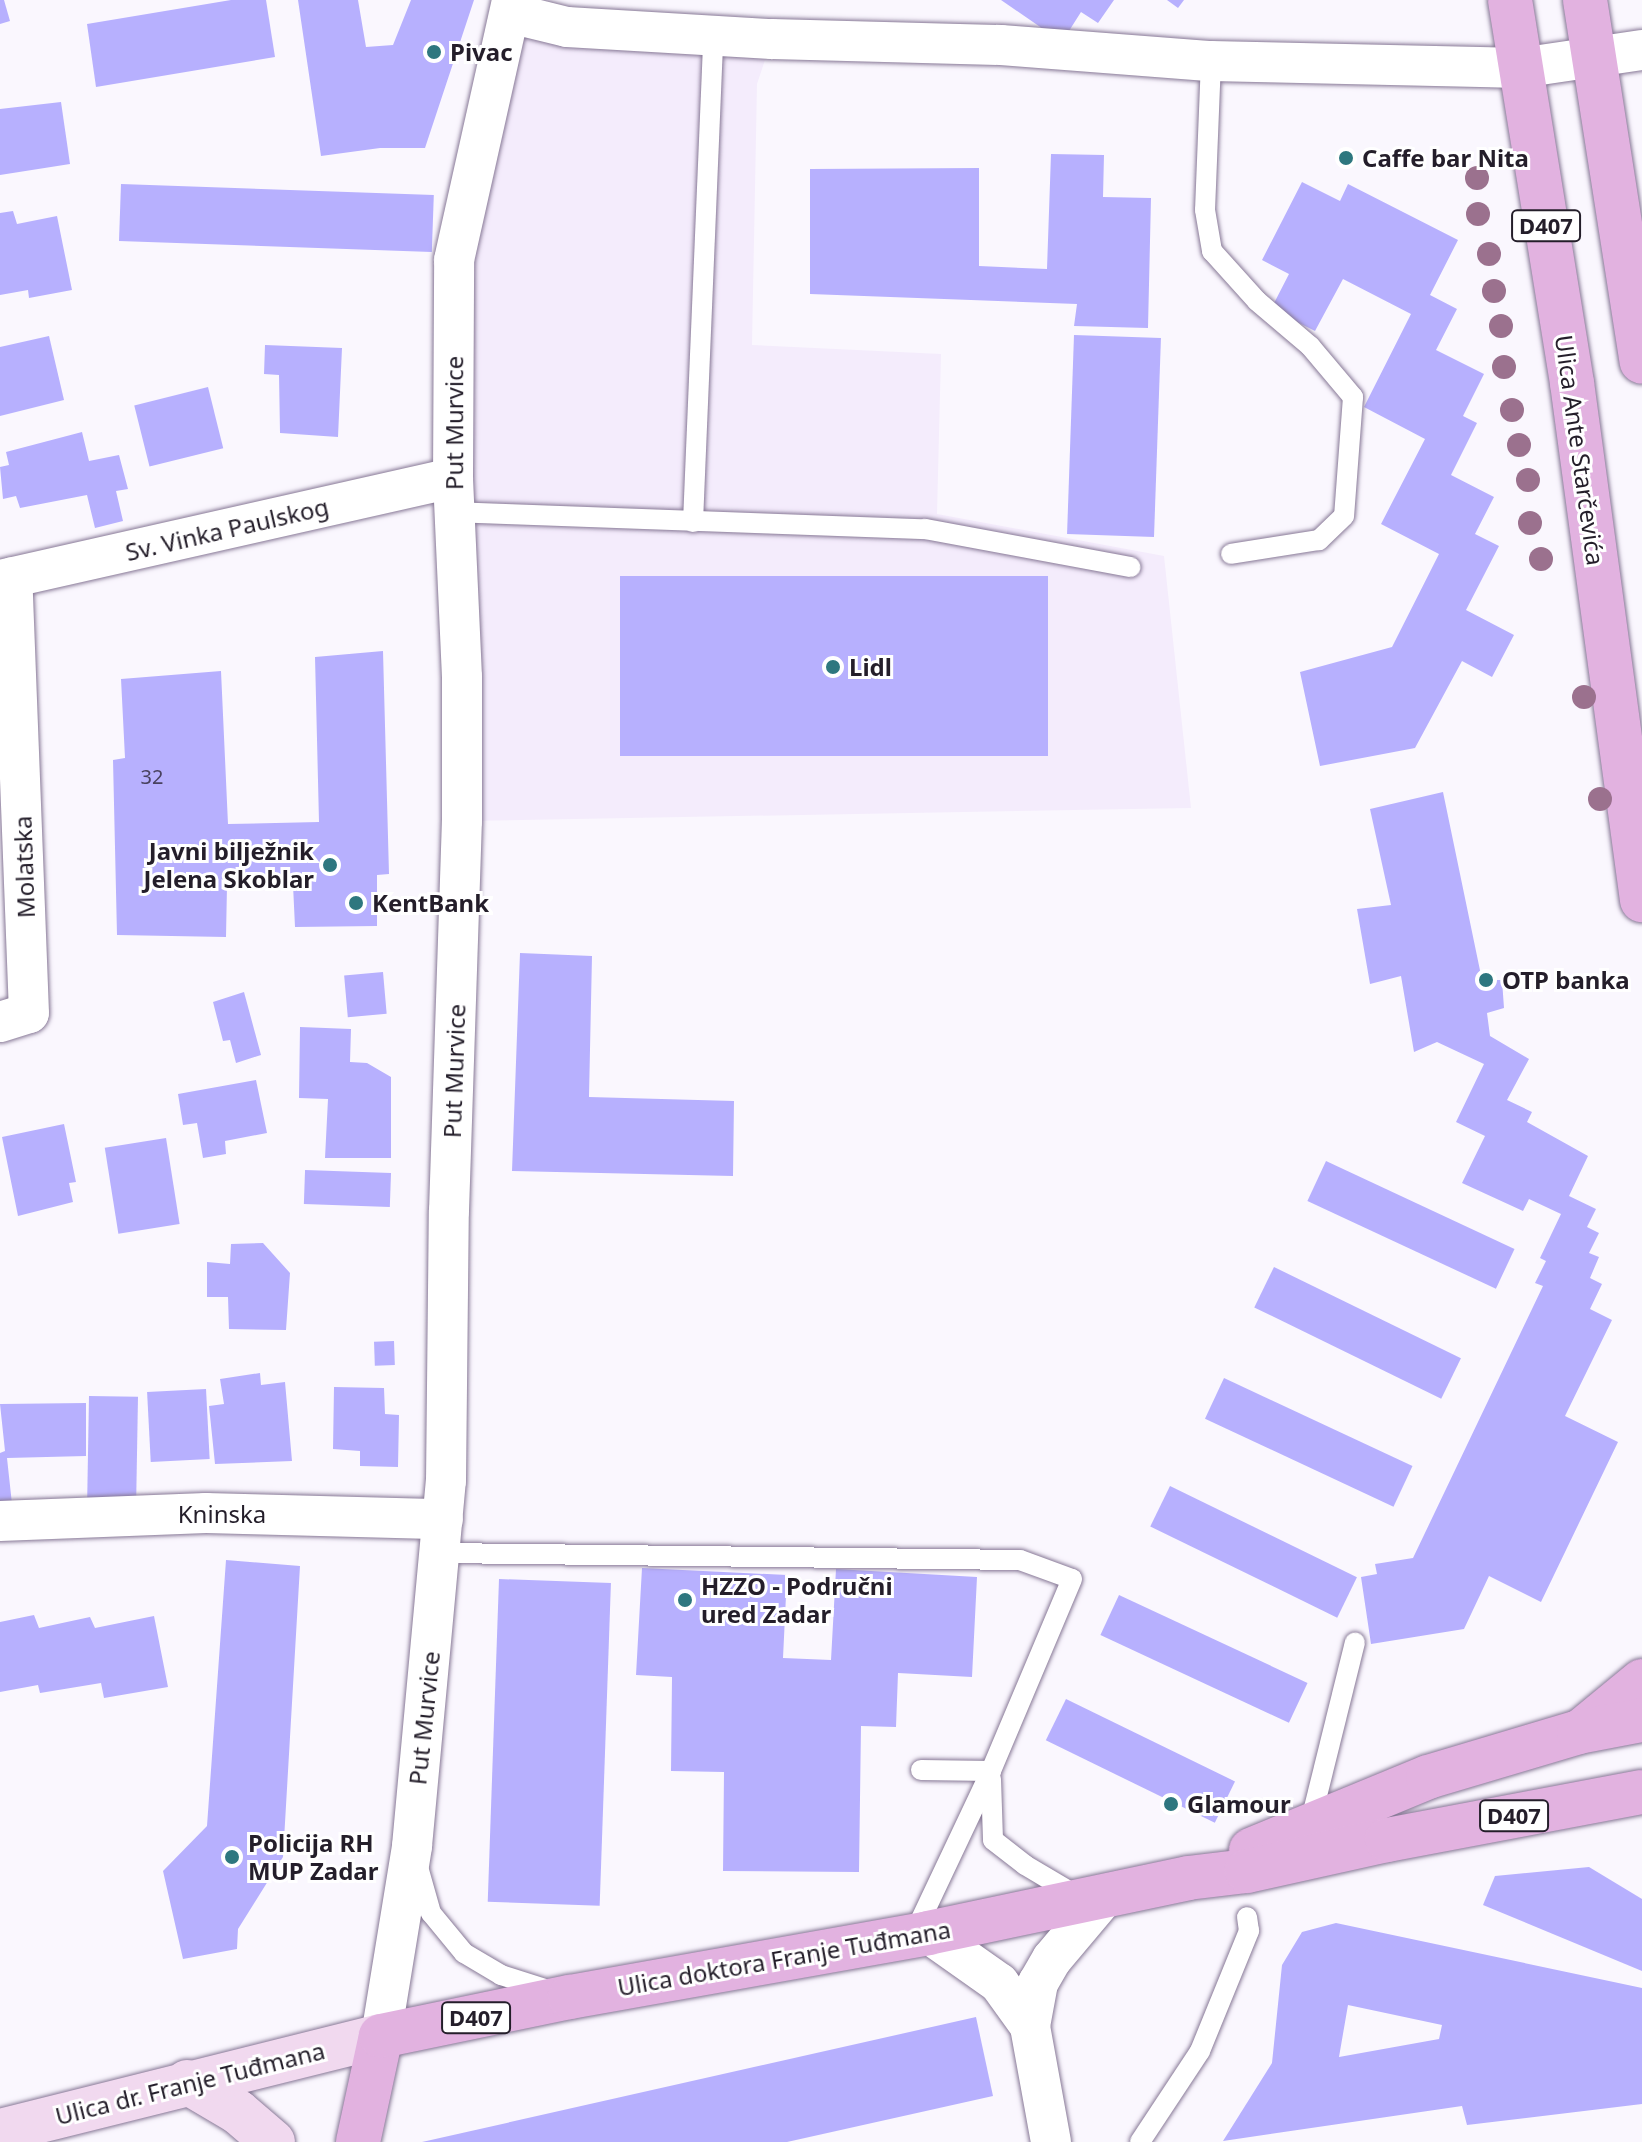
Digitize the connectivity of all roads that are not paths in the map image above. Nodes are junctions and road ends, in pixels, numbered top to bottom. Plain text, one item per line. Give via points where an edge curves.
1 (1510, 0) edge
2 (1585, 0) edge
3 (511, 6) edge
4 (713, 35) junction
5 (1642, 50) edge
6 (1596, 60) junction
7 (1211, 61) junction
8 (1520, 68) junction
9 (1642, 362) edge
10 (454, 495) junction
11 (693, 522) junction
12 (1231, 554) dead end
13 (1131, 567) dead end
14 (6, 578) edge
15 (1642, 900) edge
16 (14, 1018) edge
17 (0, 1521) edge
18 (442, 1536) junction
19 (1355, 1642) dead end
20 (1642, 1681) edge
21 (1642, 1720) edge
22 (1579, 1732) junction
23 (921, 1770) dead end
24 (991, 1771) junction
25 (1642, 1792) edge
26 (1310, 1824) junction
27 (412, 1846) junction
28 (1188, 1878) junction
29 (1094, 1898) junction
30 (1247, 1917) dead end
31 (920, 1935) junction
32 (570, 1997) junction
33 (1030, 2026) junction
34 (381, 2036) junction
35 (187, 2082) junction
36 (0, 2131) edge
37 (273, 2142) edge
38 (358, 2142) edge
39 (1051, 2142) edge
40 (1140, 2142) edge

1 - 8 main road, Ulica Ante Starčevića / D407
2 - 6 main road, D407
3 - 4 street via 567,27
3 - 10 street, Put Murvice via 454,260
4 - 7 street via 1001,45
4 - 11 lane
5 - 6 street
6 - 8 street
6 - 9 main road, D407
7 - 8 street
7 - 12 lane via 1205,210 1212,251 1257,301 1310,346 1353,397 1344,516 1319,540
8 - 15 main road, Ulica Ante Starčevića / D407 via 1572,383
10 - 11 lane
10 - 14 street, Sv. Vinka Paulskog
10 - 18 street, Put Murvice via 462,821
11 - 13 lane via 925,529
14 - 16 street, Molatska
17 - 18 street, Kninska via 206,1513
18 - 24 lane via 1020,1560 1072,1579
18 - 27 street, Put Murvice
19 - 26 lane
20 - 22 main road
21 - 22 main road, Ulica doktora Franje Tuđmana / D407
22 - 26 main road, Ulica doktora Franje Tuđmana / D407 via 1428,1777
23 - 24 lane
24 - 29 lane via 993,1840 1025,1865
24 - 31 lane
25 - 28 main road, Ulica doktora Franje Tuđmana / D407 via 1247,1871
26 - 28 main road, Ulica doktora Franje Tuđmana / D407
27 - 32 lane via 431,1913 464,1953 501,1975
27 - 34 street, Put Murvice
28 - 29 main road, Ulica doktora Franje Tuđmana / D407
29 - 31 main road, Ulica doktora Franje Tuđmana / D407
29 - 33 street via 1038,1983
30 - 40 lane via 1249,1931 1200,2051
31 - 32 main road, Ulica doktora Franje Tuđmana / D407
31 - 33 street via 999,1983
32 - 34 main road, Ulica doktora Franje Tuđmana / D407
33 - 39 street
34 - 35 main road, Ulica dr. Franje Tuđmana
34 - 38 main road, Put Murvice
35 - 36 main road, Ulica dr. Franje Tuđmana
35 - 37 main road via 238,2112

